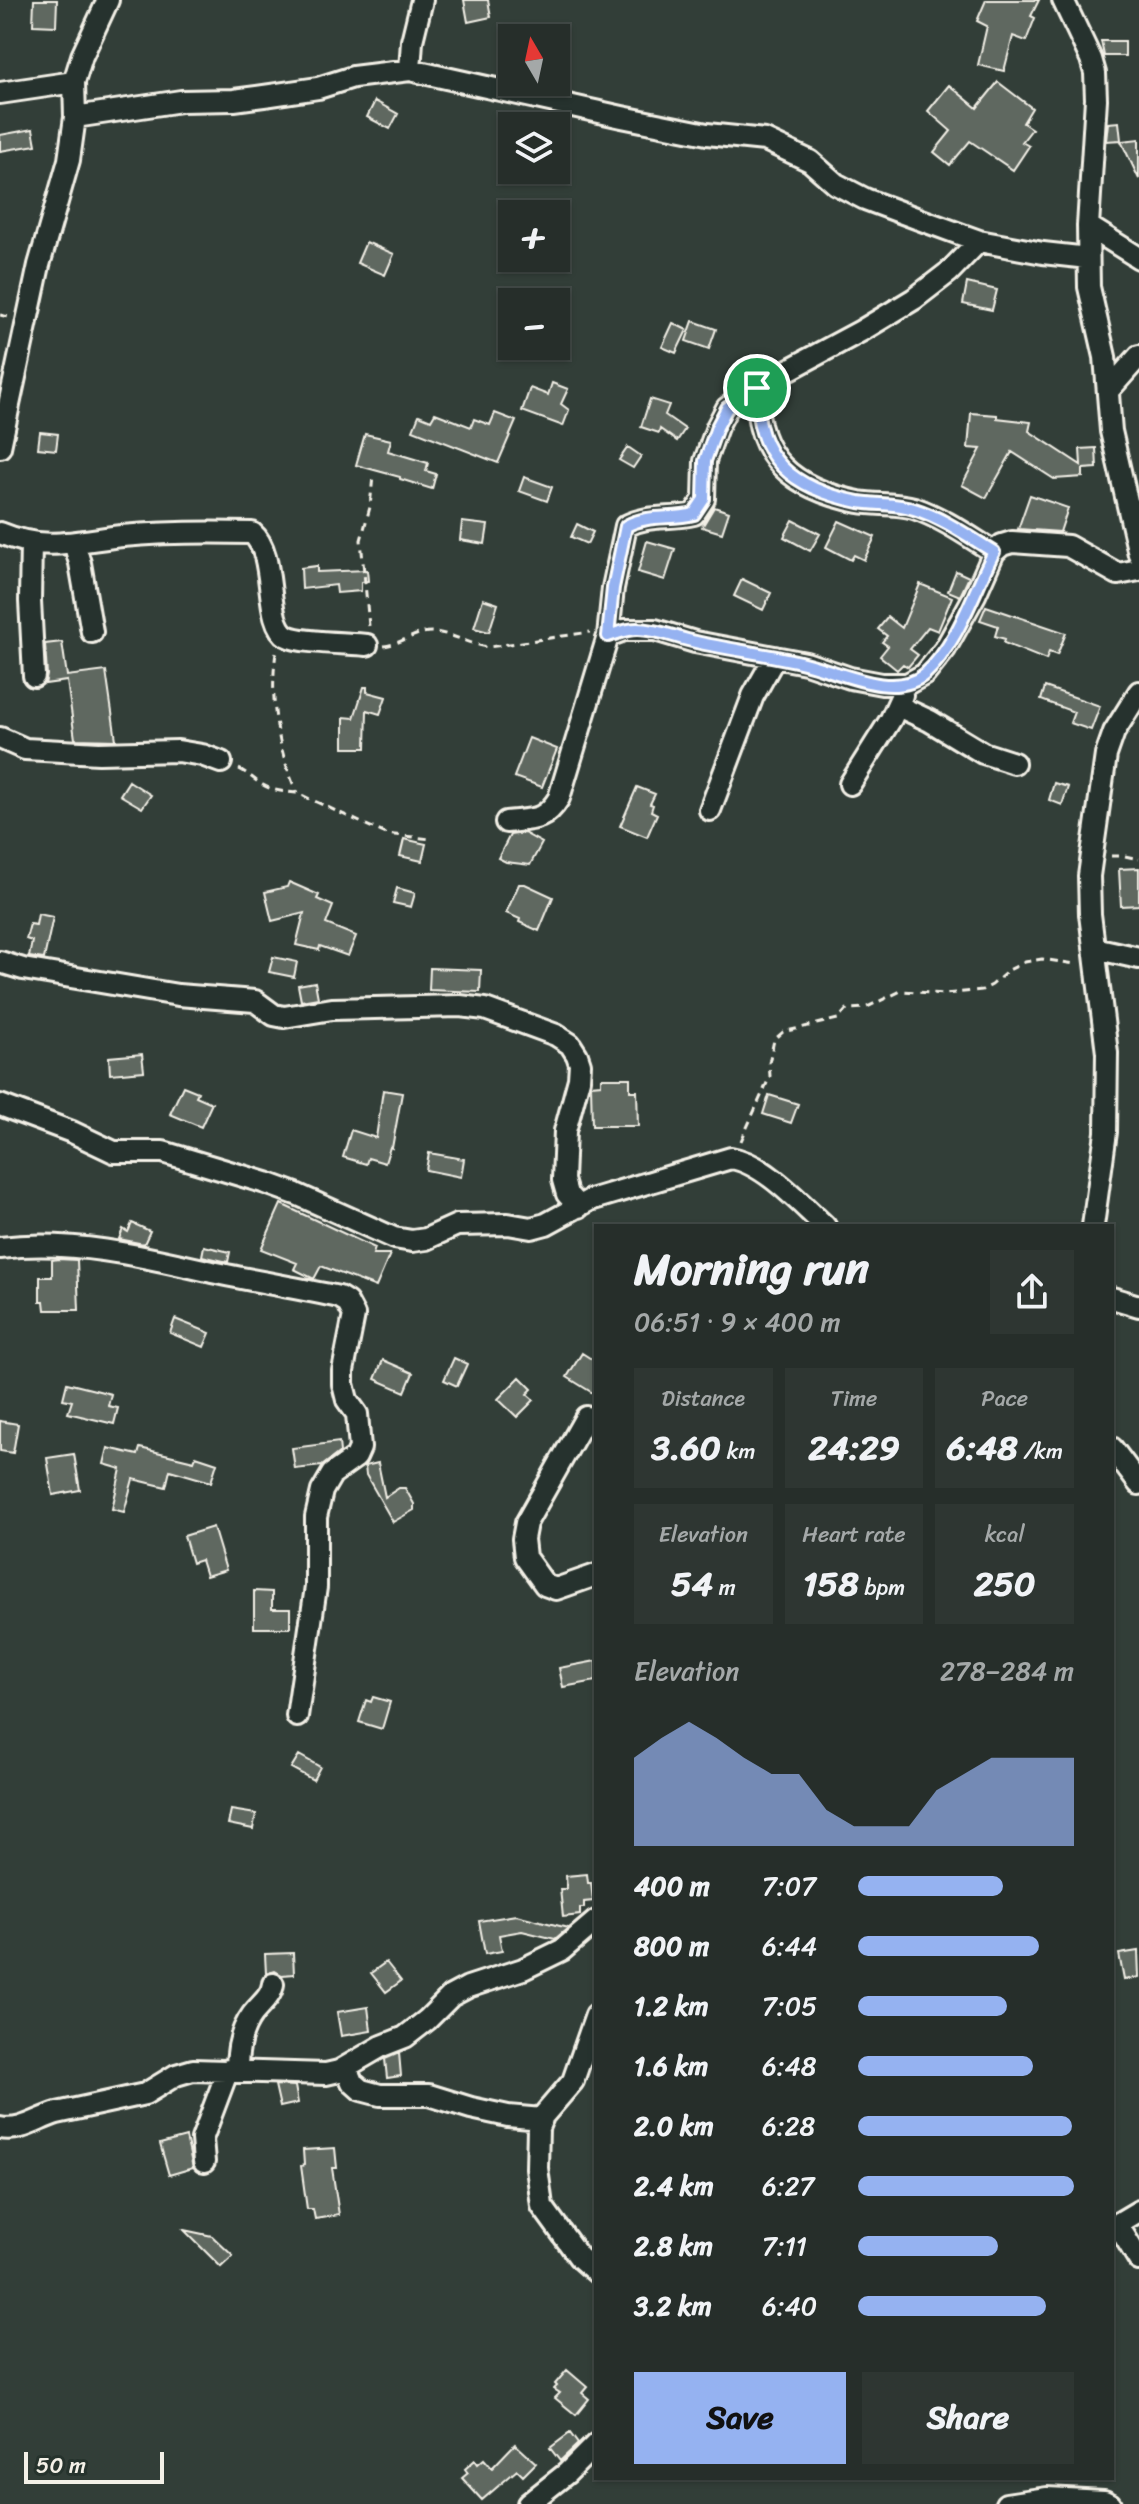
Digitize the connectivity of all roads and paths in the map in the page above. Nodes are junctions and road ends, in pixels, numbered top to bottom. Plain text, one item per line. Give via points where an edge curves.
1 (108, 0) edge
2 (422, 0) edge
3 (1063, 0) edge
4 (410, 70) junction
5 (74, 82) junction
6 (0, 93) edge
7 (75, 117) junction
8 (1088, 226) junction
9 (979, 241) junction
10 (1088, 258) junction
11 (1139, 258) edge
12 (1139, 356) edge
13 (757, 388) junction
14 (1108, 391) junction
15 (0, 447) edge
16 (373, 476) dead end
17 (0, 533) edge
18 (31, 542) junction
19 (74, 543) junction
20 (994, 552) junction
21 (1139, 554) edge
22 (1139, 570) edge
23 (280, 630) junction
24 (92, 632) dead end
25 (608, 633) junction
26 (367, 645) junction
27 (775, 657) junction
28 (34, 676) dead end
29 (907, 684) junction
30 (1139, 692) edge
31 (898, 706) junction
32 (0, 738) edge
33 (221, 762) joint
34 (1014, 763) dead end
35 (850, 784) dead end
36 (297, 793) junction
37 (710, 810) dead end
38 (506, 822) dead end
39 (431, 839) dead end
40 (1091, 854) junction
41 (1139, 859) edge
42 (1095, 955) junction
43 (1139, 958) edge
44 (0, 962) edge
45 (0, 1105) edge
46 (731, 1158) junction
47 (579, 1207) junction
48 (823, 1224) edge
49 (1093, 1224) edge
50 (0, 1248) edge
51 (1114, 1299) edge
52 (1139, 1306) edge
53 (586, 1417) dead end
54 (1114, 1453) edge
55 (1139, 1484) edge
56 (594, 1576) edge
57 (297, 1716) dead end
58 (594, 1923) edge
59 (273, 1984) dead end
60 (594, 2021) edge
61 (346, 2067) junction
62 (233, 2070) junction
63 (542, 2119) junction
64 (0, 2128) edge
65 (204, 2162) dead end
66 (1139, 2211) edge
67 (1115, 2226) edge
68 (1139, 2260) edge
69 (594, 2270) edge
70 (594, 2446) edge
71 (528, 2504) edge
72 (1006, 2504) edge
73 (1110, 2504) edge

1 - 5 street
2 - 4 street
3 - 8 street via 1095,73
4 - 7 street via 271,95 181,101
4 - 9 street via 580,109 765,140 810,161 836,184 865,199
5 - 6 street
5 - 7 street
7 - 15 street
8 - 10 street
8 - 11 street
9 - 10 street
9 - 13 street via 914,299
10 - 14 street
12 - 14 street
13 - 20 street via 756,411 770,453 801,482 830,495 917,510
13 - 25 street via 727,408 717,427 705,461 704,499 694,514 639,519 626,526
14 - 21 street via 1111,431
16 - 26 path via 361,540
17 - 18 street
18 - 19 street
18 - 28 street
19 - 23 street via 123,536 252,533 264,547
19 - 24 street
20 - 22 street via 1012,542 1046,543 1068,546 1118,574
20 - 29 street via 945,649 925,674
23 - 26 street via 300,640
23 - 36 path via 272,683 282,752
25 - 26 path via 489,647 433,632 398,645
25 - 27 street via 655,630
25 - 38 street via 559,798 541,818
27 - 29 street via 860,680
27 - 37 street via 753,696
29 - 31 street
30 - 40 street via 1106,755
31 - 34 street via 983,753
31 - 35 street
32 - 33 street via 25,749 178,751
33 - 36 path via 263,785
36 - 39 path via 386,834
40 - 41 path
40 - 42 street
42 - 43 street
42 - 46 path via 1064,963 1025,962 982,990 901,991 865,1008 847,1009 838,1019 783,1032 774,1040 770,1076
42 - 49 street via 1107,1053 1106,1132
44 - 47 street via 178,995 255,1001 284,1017 332,1009 460,1006 485,1009 556,1035 570,1044 580,1064 565,1131 563,1180
45 - 47 street via 114,1152 163,1152 266,1183 394,1238 426,1239 457,1225 531,1228
46 - 47 street
46 - 48 street via 764,1171
50 - 57 street via 82,1246 168,1260 347,1302 354,1315 343,1384 357,1414 360,1448 322,1491 316,1517 316,1587
51 - 52 street
53 - 56 street via 526,1523 523,1539 525,1557 545,1585 556,1589
54 - 55 street
58 - 61 street via 562,1950 451,1996 405,2037
59 - 62 street via 245,2027
60 - 63 street via 573,2081
61 - 62 street via 326,2074
61 - 63 street via 361,2090 429,2095 483,2111
62 - 64 street via 193,2070 145,2094 57,2113 26,2127
62 - 65 street via 202,2139
63 - 69 street via 537,2168 542,2206
66 - 67 street
67 - 68 street
70 - 71 street
72 - 73 street via 1047,2498

